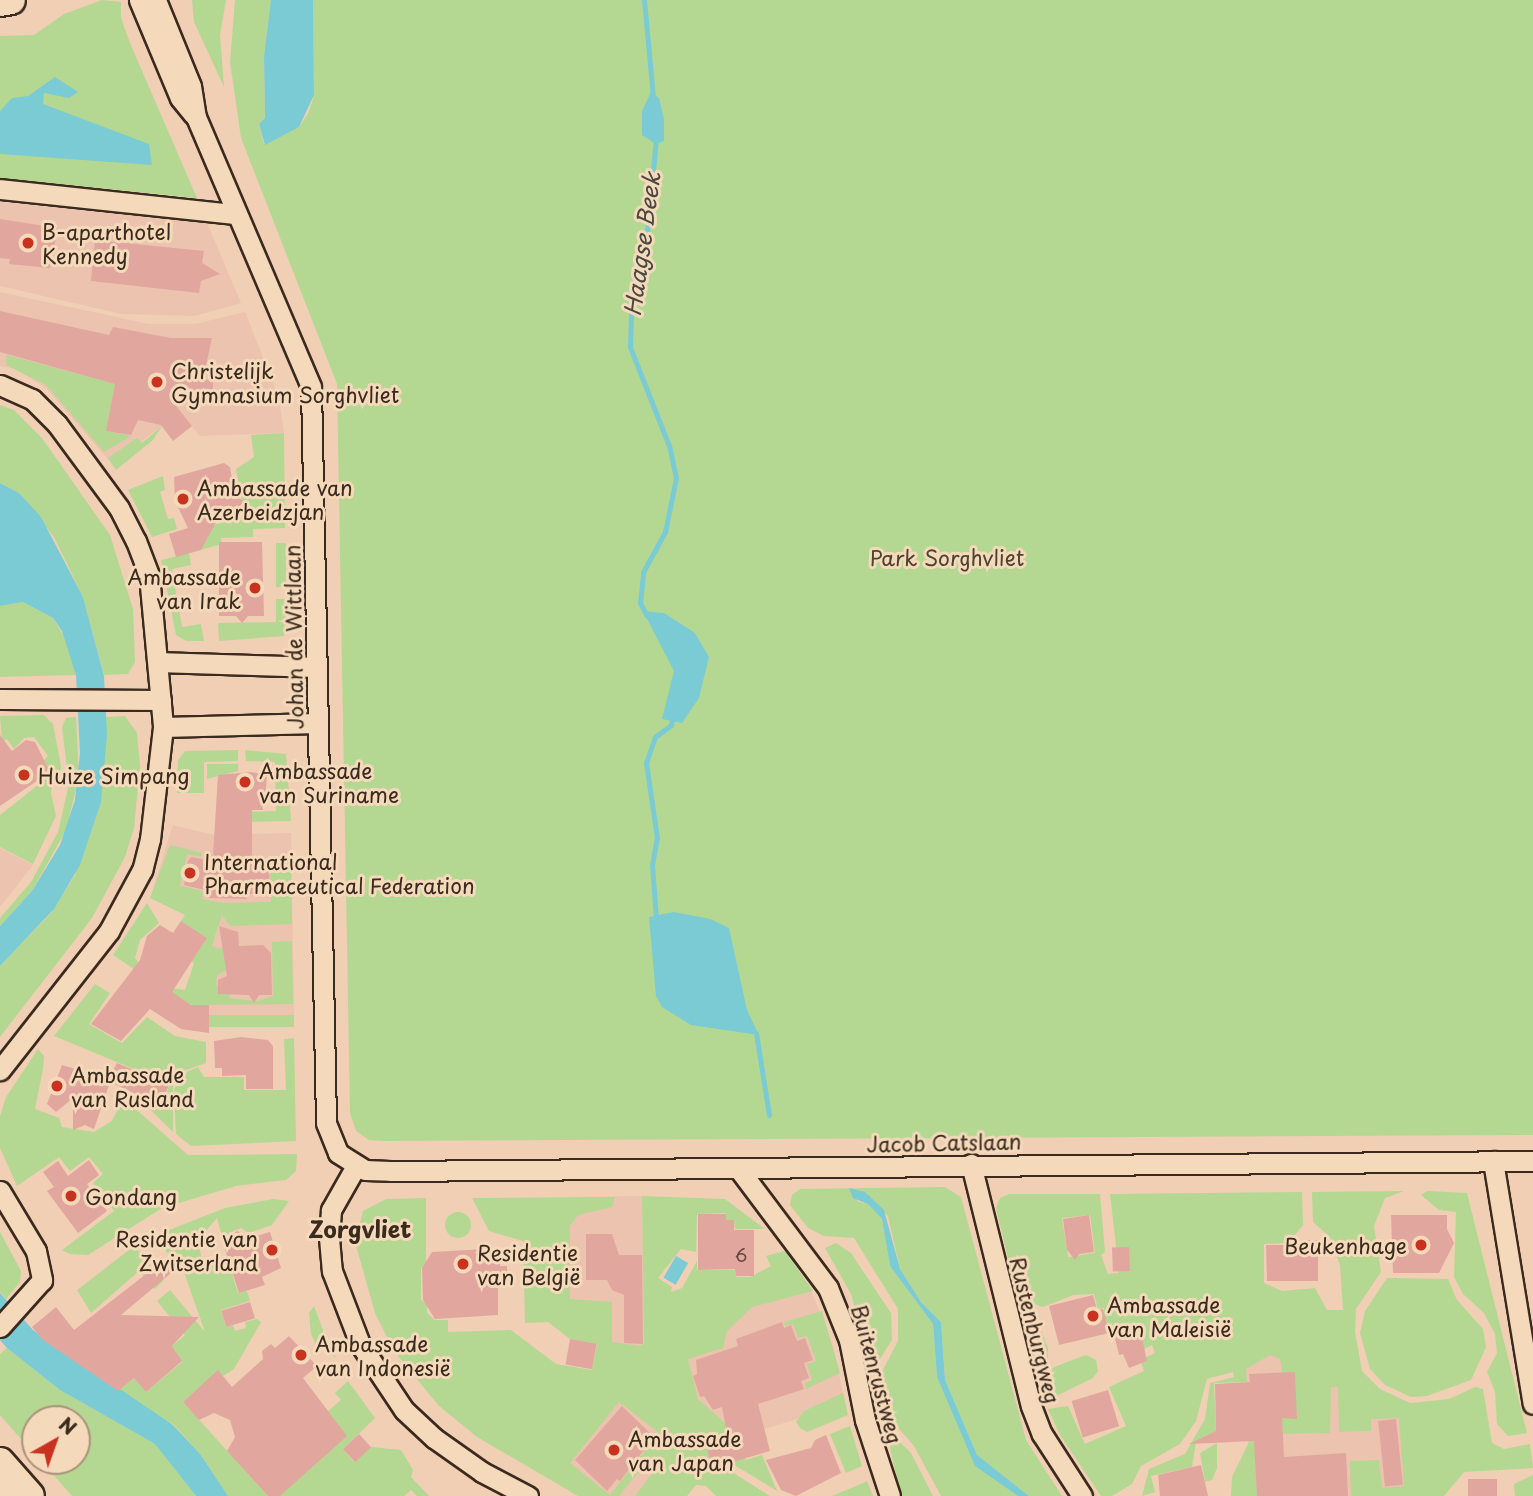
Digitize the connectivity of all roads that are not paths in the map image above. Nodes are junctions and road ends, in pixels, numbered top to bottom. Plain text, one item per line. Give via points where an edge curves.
1 (11, 0) edge
2 (139, 0) edge
3 (156, 0) edge
4 (0, 2) edge
5 (196, 117) junction
6 (0, 189) edge
7 (235, 214) junction
8 (0, 384) edge
9 (158, 662) junction
10 (316, 667) junction
11 (0, 699) edge
12 (161, 700) junction
13 (318, 723) junction
14 (163, 727) junction
15 (0, 1070) edge
16 (1493, 1161) junction
17 (1533, 1161) edge
18 (971, 1164) junction
19 (356, 1166) junction
20 (738, 1168) junction
21 (0, 1191) edge
22 (0, 1327) edge
23 (1533, 1404) edge
24 (0, 1462) edge
25 (30, 1496) edge
26 (528, 1496) edge
27 (890, 1496) edge
28 (1082, 1496) edge

1 - 4 main road
2 - 5 street, Johan de Wittlaan via 180,98
3 - 5 street, Johan de Wittlaan via 191,86
5 - 7 street, Johan de Wittlaan
6 - 7 street
7 - 10 street, Johan de Wittlaan via 311,387
8 - 9 street via 19,390 48,415 119,508 149,575
9 - 10 street
9 - 12 street
10 - 13 street, Johan de Wittlaan
11 - 12 street
12 - 14 street
13 - 14 street
13 - 19 street, Johan de Wittlaan via 326,1123 332,1145
14 - 15 street via 142,870 108,931
16 - 17 street, Jacob Catslaan
16 - 18 street, Jacob Catslaan
16 - 23 street
18 - 20 street, Jacob Catslaan
18 - 28 street, Rustenburgweg via 1031,1406 1042,1434
19 - 20 street, Jacob Catslaan via 390,1171
19 - 26 street via 331,1210 329,1238 332,1271 360,1343 404,1410 482,1472
20 - 27 street, Buitenrustweg via 828,1288 849,1340 865,1420
21 - 22 street via 41,1264 42,1280
24 - 25 main road

